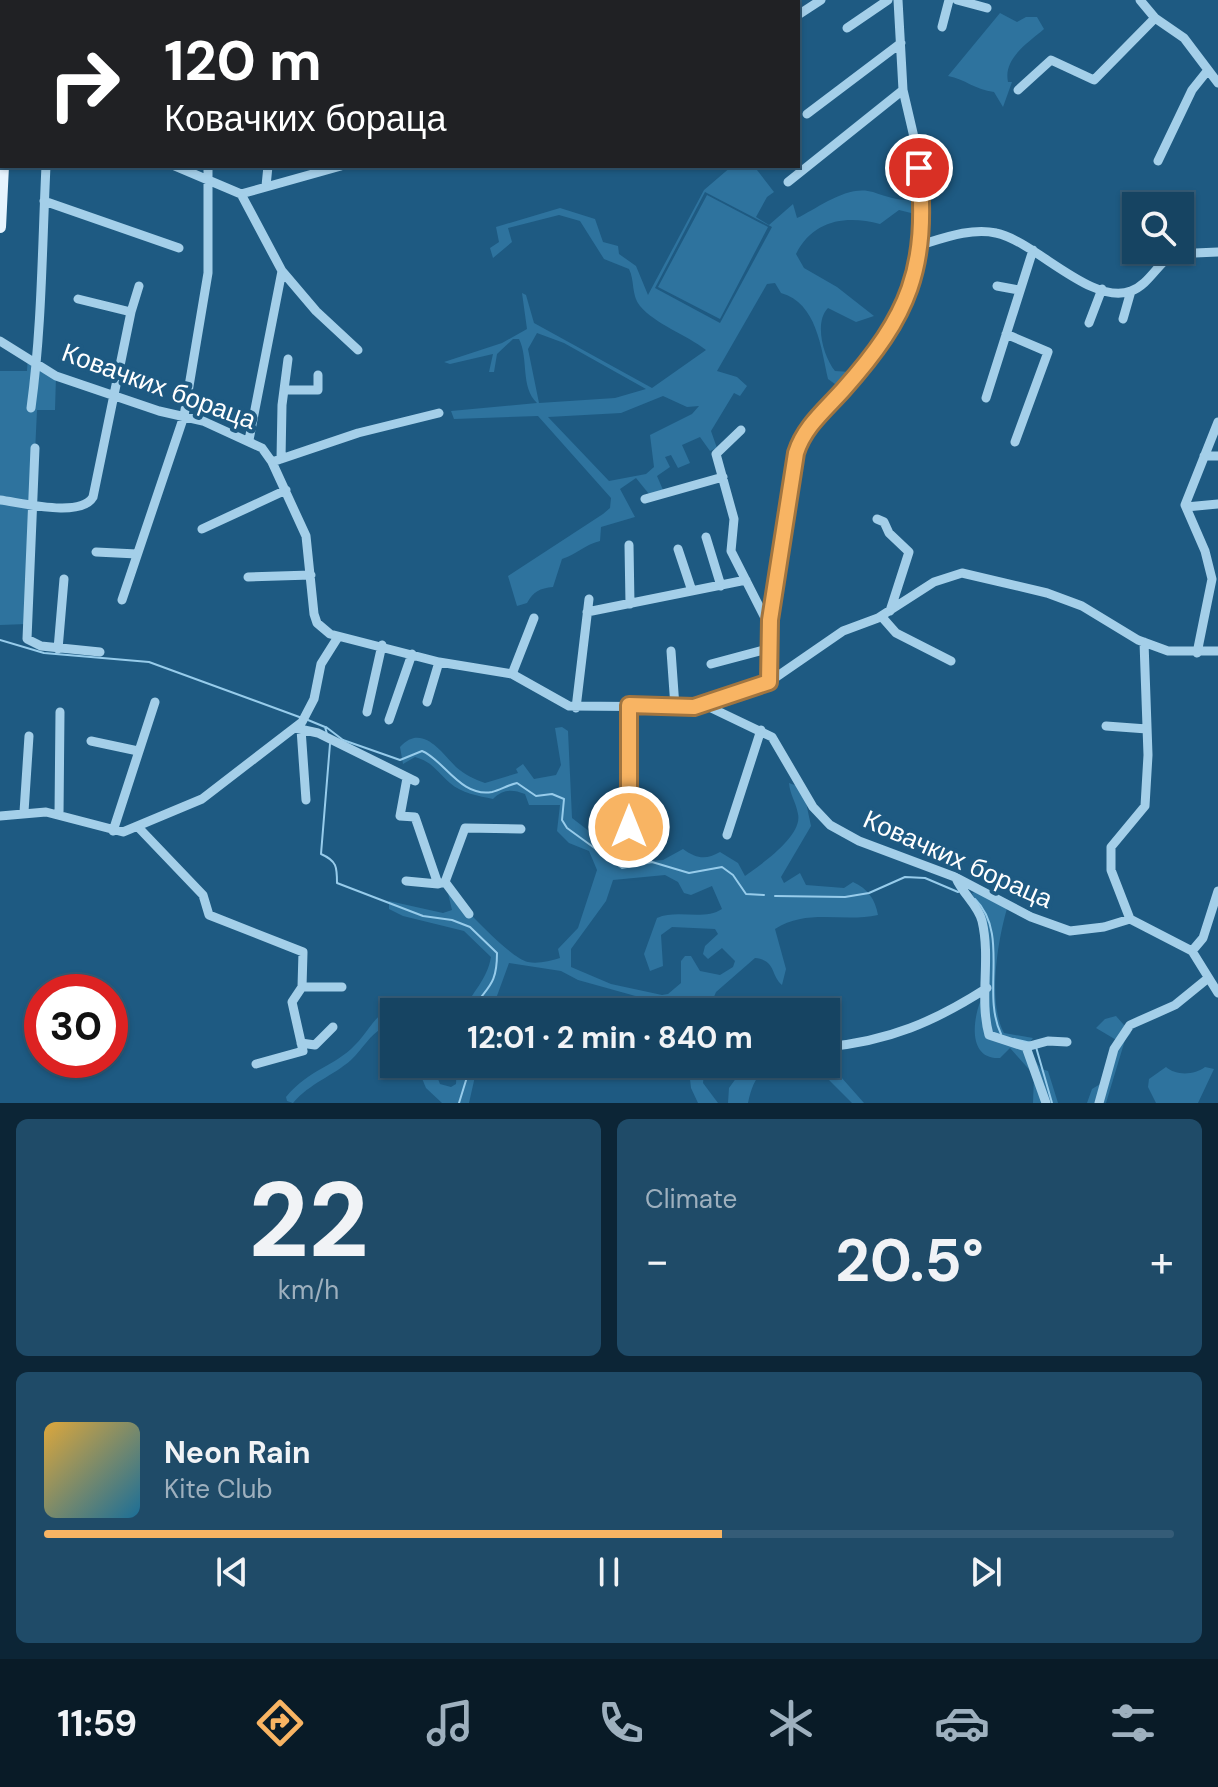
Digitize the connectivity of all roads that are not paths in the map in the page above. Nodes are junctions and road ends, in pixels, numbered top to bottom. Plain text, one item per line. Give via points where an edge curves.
1 (821, 0) edge
2 (888, 0) edge
3 (898, 0) edge
4 (949, 0) edge
5 (957, 0) edge
6 (1140, 0) edge
7 (987, 8) dead end
8 (800, 14) edge
9 (1155, 18) junction
10 (942, 27) dead end
11 (847, 28) dead end
12 (901, 43) junction
13 (1208, 70) junction
14 (1218, 83) edge
15 (903, 90) junction
16 (1018, 90) dead end
17 (807, 114) dead end
18 (1158, 161) dead end
19 (3, 168) edge
20 (46, 168) edge
21 (179, 168) edge
22 (208, 168) edge
23 (268, 168) edge
24 (334, 168) edge
25 (207, 181) junction
26 (788, 182) dead end
27 (266, 186) junction
28 (241, 194) junction
29 (44, 201) junction
30 (0, 227) edge
31 (917, 246) junction
32 (179, 248) dead end
33 (1033, 250) junction
34 (1218, 252) edge
35 (282, 271) junction
36 (139, 286) dead end
37 (997, 286) dead end
38 (1102, 289) junction
39 (1019, 290) junction
40 (1131, 291) junction
41 (78, 299) dead end
42 (131, 312) junction
43 (1123, 319) dead end
44 (1089, 323) dead end
45 (1006, 334) junction
46 (0, 341) edge
47 (358, 350) dead end
48 (288, 359) dead end
49 (38, 363) junction
50 (318, 375) dead end
51 (284, 390) junction
52 (112, 395) junction
53 (986, 398) dead end
54 (31, 408) dead end
55 (439, 413) dead end
56 (184, 416) junction
57 (1217, 428) edge
58 (741, 430) dead end
59 (249, 440) junction
60 (1015, 442) dead end
61 (35, 448) dead end
62 (1204, 456) junction
63 (1218, 456) edge
64 (277, 461) junction
65 (723, 477) junction
66 (286, 490) junction
67 (645, 499) dead end
68 (0, 500) edge
69 (30, 504) junction
70 (1218, 504) edge
71 (1186, 507) junction
72 (877, 519) dead end
73 (202, 529) dead end
74 (706, 537) dead end
75 (629, 545) dead end
76 (678, 549) dead end
77 (96, 552) dead end
78 (137, 554) junction
79 (311, 575) junction
80 (248, 577) dead end
81 (64, 579) dead end
82 (746, 580) junction
83 (721, 586) junction
84 (692, 591) junction
85 (589, 599) dead end
86 (122, 600) dead end
87 (630, 604) junction
88 (587, 612) junction
89 (886, 614) junction
90 (534, 618) dead end
91 (770, 620) junction
92 (338, 637) junction
93 (1144, 642) junction
94 (382, 645) junction
95 (771, 648) junction
96 (58, 649) junction
97 (671, 651) dead end
98 (1218, 651) edge
99 (100, 652) dead end
100 (1197, 653) junction
101 (412, 654) junction
102 (951, 661) dead end
103 (439, 662) junction
104 (711, 664) dead end
105 (512, 674) junction
106 (769, 682) junction
107 (155, 702) dead end
108 (427, 702) dead end
109 (629, 705) junction
110 (704, 705) junction
111 (675, 707) junction
112 (576, 708) junction
113 (60, 712) dead end
114 (367, 712) dead end
115 (389, 720) dead end
116 (299, 726) junction
117 (1106, 726) dead end
118 (1147, 729) junction
119 (761, 730) junction
120 (29, 736) dead end
121 (91, 741) dead end
122 (138, 751) junction
123 (306, 800) dead end
124 (24, 812) junction
125 (59, 815) junction
126 (0, 816) edge
127 (138, 827) junction
128 (629, 827) dead end
129 (521, 829) dead end
130 (113, 831) junction
131 (727, 835) dead end
132 (955, 877) junction
133 (406, 881) dead end
134 (442, 883) junction
135 (1218, 891) edge
136 (469, 914) dead end
137 (1130, 919) junction
138 (1192, 951) junction
139 (1207, 979) junction
140 (302, 987) junction
141 (342, 987) dead end
142 (987, 988) junction
143 (1218, 993) edge
144 (333, 1027) dead end
145 (1067, 1042) dead end
146 (301, 1043) junction
147 (840, 1046) edge
148 (1026, 1047) junction
149 (256, 1064) dead end
150 (1046, 1103) edge
151 (1099, 1103) edge

1 - 8 street
2 - 11 street
3 - 12 street
4 - 10 street
5 - 7 street
6 - 9 street
9 - 13 street via 1184,38
9 - 16 street via 1094,80 1051,60
12 - 15 street
12 - 17 street
13 - 14 street
13 - 18 street via 1192,90
15 - 26 street
15 - 31 street via 917,150 922,227
19 - 30 main road
20 - 29 street
21 - 25 street
22 - 25 street
23 - 27 street
24 - 27 street
25 - 28 street
25 - 56 street via 208,273
27 - 28 street
28 - 35 street
29 - 32 street
29 - 49 street
31 - 33 street via 965,233 993,232
31 - 91 street via 911,291 888,336 800,441
33 - 38 street via 1074,278
33 - 39 street
34 - 40 street via 1172,254
35 - 47 street
35 - 59 street
36 - 42 street
37 - 39 street
38 - 40 street
38 - 44 street
39 - 45 street
40 - 43 street
41 - 42 street
42 - 52 street
45 - 53 street
45 - 60 street via 1048,352
46 - 49 street, Ковачких бораца
48 - 51 street
49 - 52 street, Ковачких бораца via 56,376
49 - 54 street
50 - 51 street via 318,390
51 - 64 street
52 - 56 street, Ковачких бораца
52 - 69 street via 91,501 75,509
55 - 64 street
56 - 59 street, Ковачких бораца
56 - 78 street
57 - 62 street
58 - 65 street via 716,454
59 - 64 street, Ковачких бораца
61 - 69 street
62 - 63 street
62 - 71 street
64 - 66 street, Ковачких бораца
65 - 67 street
65 - 82 street via 734,519 731,551
66 - 73 street
66 - 79 street, Ковачких бораца via 306,536
68 - 69 street
69 - 96 street via 27,639
70 - 71 street
71 - 100 street via 1212,579
72 - 89 street via 909,552
74 - 83 street
75 - 87 street
76 - 84 street
77 - 78 street
78 - 86 street
79 - 80 street
79 - 92 street, Ковачких бораца via 317,623
81 - 96 street
82 - 83 street
82 - 91 street
83 - 84 street
84 - 87 street
85 - 88 street
87 - 88 street
88 - 112 street
89 - 93 street, Ковачких бораца via 934,582 962,573 1073,603
89 - 102 street via 896,633
89 - 106 street, Ковачких бораца via 843,631
90 - 105 street
91 - 95 street
92 - 94 street, Ковачких бораца
92 - 116 street via 321,664
93 - 100 street, Ковачких бораца
93 - 118 street
94 - 101 street, Ковачких бораца
94 - 114 street
95 - 104 street
95 - 106 street
96 - 99 street
97 - 111 street
98 - 100 street, Ковачких бораца
101 - 103 street, Ковачких бораца
101 - 115 street
103 - 105 street, Ковачких бораца
103 - 108 street
105 - 112 street, Ковачких бораца
106 - 110 street, Ковачких бораца
107 - 122 street
109 - 111 street, Ковачких бораца
109 - 112 street, Ковачких бораца
109 - 128 street
110 - 111 street, Ковачких бораца
110 - 119 street, Ковачких бораца
113 - 125 street
116 - 123 street
116 - 127 street via 202,799
116 - 134 street via 411,780 400,816 415,817
117 - 118 street
118 - 137 street via 1145,806 1111,847 1111,870
119 - 131 street
119 - 132 street, Ковачких бораца via 772,737 813,807 830,825
120 - 124 street
121 - 122 street
122 - 130 street
124 - 125 street
124 - 126 street
125 - 130 street
127 - 130 street
127 - 140 street via 203,895 209,915 303,952
129 - 134 street via 465,828
132 - 137 street, Ковачких бораца via 1070,931
132 - 142 street via 981,917
133 - 134 street
134 - 136 street
135 - 138 street via 1203,938
137 - 138 street
138 - 139 street
139 - 143 street
139 - 151 street via 1175,1005 1130,1025 1114,1049
140 - 141 street
140 - 146 street via 292,1002
142 - 147 street via 947,1013 871,1043
142 - 148 street via 984,1019 989,1035
144 - 146 street via 315,1045
145 - 148 street
146 - 149 street via 303,1051
148 - 150 street

